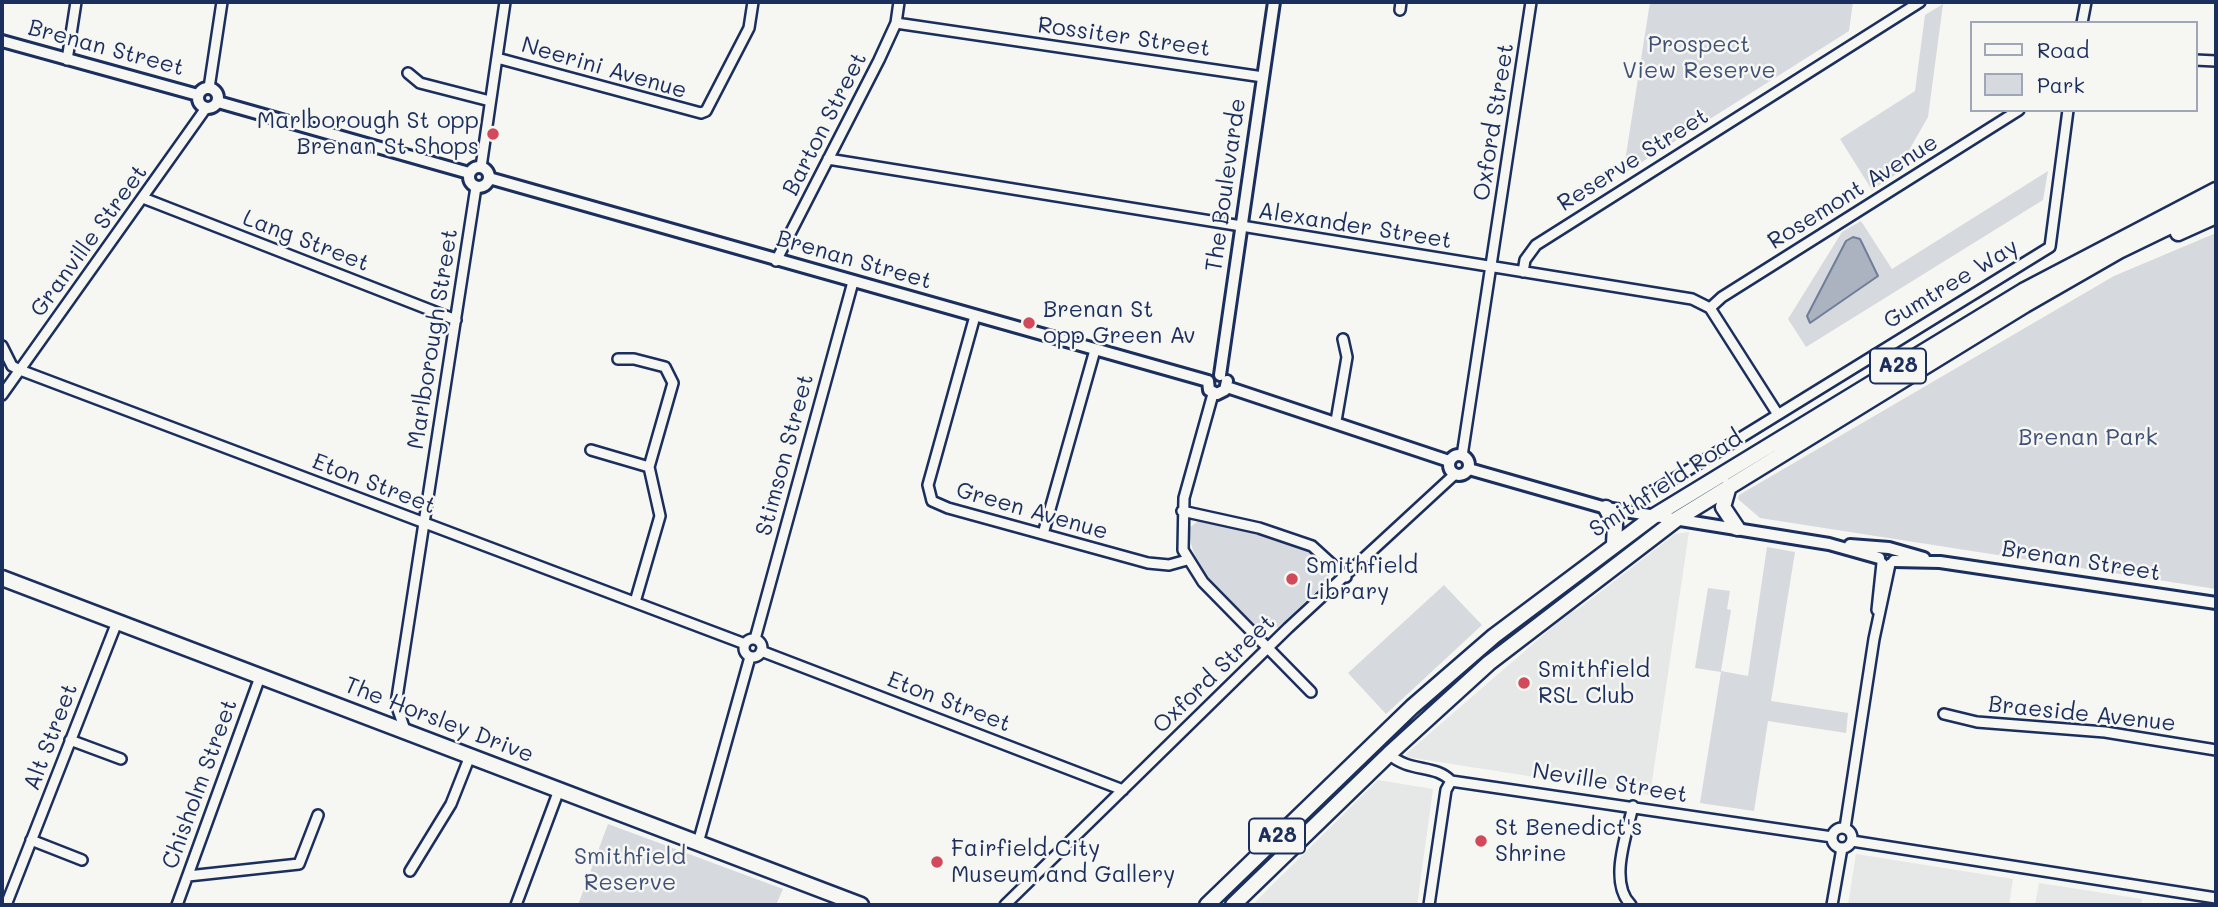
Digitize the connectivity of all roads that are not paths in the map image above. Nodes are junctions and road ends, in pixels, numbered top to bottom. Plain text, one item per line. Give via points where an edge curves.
1 (76, 2) edge
2 (222, 2) edge
3 (505, 2) edge
4 (753, 2) edge
5 (899, 2) edge
6 (1274, 2) edge
7 (1531, 2) edge
8 (1920, 2) edge
9 (2085, 2) edge
10 (2082, 21) edge
11 (897, 23) junction
12 (2, 41) edge
13 (497, 58) junction
14 (67, 60) junction
15 (2197, 60) edge
16 (2216, 61) edge
17 (408, 73) dead end
18 (1263, 77) junction
19 (209, 89) junction
20 (198, 95) junction
21 (490, 101) junction
22 (218, 102) junction
23 (206, 108) junction
24 (2016, 112) edge
25 (2068, 112) edge
26 (828, 159) junction
27 (481, 167) junction
28 (469, 173) junction
29 (489, 178) junction
30 (2216, 184) edge
31 (476, 187) junction
32 (2216, 190) edge
33 (143, 198) junction
34 (2216, 204) edge
35 (2216, 216) edge
36 (2147, 225) junction
37 (1241, 228) junction
38 (776, 261) junction
39 (1491, 267) junction
40 (1522, 272) junction
41 (853, 282) junction
42 (2025, 305) junction
43 (1710, 308) junction
44 (975, 316) junction
45 (456, 320) junction
46 (1343, 339) dead end
47 (2, 346) edge
48 (1095, 350) junction
49 (618, 359) dead end
50 (20, 370) junction
51 (1220, 375) junction
52 (1208, 381) junction
53 (1227, 387) junction
54 (1213, 394) junction
55 (2, 396) edge
56 (1777, 413) junction
57 (1336, 421) junction
58 (591, 450) dead end
59 (1462, 456) junction
60 (1449, 461) junction
61 (649, 467) junction
62 (1469, 468) junction
63 (1454, 475) junction
64 (1729, 486) junction
65 (1659, 488) dead end
66 (1606, 508) junction
67 (1182, 511) junction
68 (1654, 516) junction
69 (1677, 519) junction
70 (425, 524) junction
71 (1737, 528) junction
72 (1043, 534) junction
73 (1657, 534) junction
74 (1614, 544) junction
75 (1829, 544) junction
76 (1889, 548) junction
77 (1187, 560) junction
78 (1886, 562) junction
79 (1940, 562) junction
80 (1346, 577) junction
81 (2, 578) edge
82 (1586, 596) dead end
83 (635, 602) junction
84 (2216, 603) edge
85 (117, 622) junction
86 (755, 639) junction
87 (745, 644) junction
88 (1268, 649) junction
89 (761, 651) junction
90 (750, 657) junction
91 (260, 677) junction
92 (1311, 692) dead end
93 (396, 704) junction
94 (1944, 714) dead end
95 (374, 720) junction
96 (408, 733) junction
97 (71, 740) junction
98 (2216, 750) edge
99 (1389, 754) junction
100 (470, 756) junction
101 (121, 759) dead end
102 (1451, 781) junction
103 (559, 790) junction
104 (1123, 790) junction
105 (1633, 806) junction
106 (318, 815) dead end
107 (1845, 828) junction
108 (1832, 836) junction
109 (31, 840) junction
110 (1852, 841) junction
111 (698, 843) junction
112 (1842, 848) junction
113 (82, 860) dead end
114 (410, 870) dead end
115 (188, 876) junction
116 (2216, 898) edge
117 (6, 905) edge
118 (177, 905) edge
119 (516, 905) edge
120 (861, 905) edge
121 (1005, 905) edge
122 (1207, 905) edge
123 (1233, 905) edge
124 (1429, 905) edge
125 (1631, 905) edge
126 (1832, 905) edge

1 - 14 street
2 - 19 street
3 - 13 street
4 - 13 street, Neerini Avenue via 749,28 701,113
5 - 11 street, Barton Street
6 - 18 street, The Boulevarde
7 - 39 street, Oxford Street
8 - 40 street, Reserve Street via 1536,245
9 - 10 street
11 - 18 street, Rossiter Street
11 - 26 street, Barton Street
12 - 14 street, Brenan Street
13 - 21 street
14 - 20 street, Brenan Street
15 - 16 street
17 - 21 street via 420,83
18 - 37 street, The Boulevarde
19 - 20 street via 201,89
19 - 22 street
20 - 23 street
21 - 27 street
22 - 23 street
22 - 28 street
23 - 33 street, Granville Street
24 - 43 street, Rosemont Avenue
25 - 56 street, Gumtree Way via 2050,247
26 - 37 street, Alexander Street
26 - 38 street, Barton Street
27 - 28 street
27 - 29 street
28 - 31 street via 470,183
29 - 31 street via 484,186
29 - 38 street, Brenan Street
30 - 36 main road
31 - 45 street, Marlborough Street
32 - 36 main road, Smithfield Road / A28
33 - 45 street, Lang Street
33 - 50 street, Granville Street
34 - 42 main road, Smithfield Road / A28 via 2119,251
35 - 42 main road
36 - 68 main road, Smithfield Road / A28 via 2023,291
37 - 39 street, Alexander Street
37 - 51 street, The Boulevarde
38 - 41 street, Brenan Street
39 - 40 street, Alexander Street
39 - 59 street, Oxford Street
40 - 43 street, Alexander Street via 1692,299
41 - 44 street, Brenan Street
41 - 86 street, Stimson Street
42 - 64 main road, Smithfield Road / A28
43 - 56 street
44 - 48 street, Brenan Street
44 - 72 street, Green Avenue via 928,494 938,505
45 - 70 street, Marlborough Street
46 - 57 street via 1347,358
47 - 50 street via 12,366
48 - 52 street, Brenan Street
48 - 72 street
49 - 61 street via 665,367 673,378
50 - 55 street, Granville Street
50 - 70 street, Eton Street
51 - 52 street
51 - 53 street
52 - 54 street
53 - 54 street via 1223,393
53 - 57 street
54 - 67 street
56 - 65 street, Gumtree Way
57 - 60 street
58 - 61 street
59 - 60 street
59 - 62 street
60 - 63 street
61 - 83 street via 660,516
62 - 63 street via 1461,476
62 - 66 street, Brenan Street
63 - 80 street, Oxford Street
64 - 69 main road, Smithfield Road / A28
64 - 71 main road via 1723,507
66 - 68 street, Brenan Street
66 - 74 main road via 1615,525
67 - 77 street
67 - 80 street via 1259,528 1311,546
68 - 69 street, Brenan Street
68 - 74 main road, Smithfield Road / A28
69 - 71 street, Brenan Street
69 - 73 main road, Smithfield Road / A28
70 - 83 street, Eton Street
70 - 93 street, Marlborough Street
71 - 75 street, Brenan Street
72 - 77 street, Green Avenue via 1149,564
73 - 82 main road via 1635,559
73 - 99 main road, Smithfield Road / A28 via 1489,663
74 - 122 main road, Smithfield Road / A28 via 1494,636 1412,707
75 - 76 street, Brenan Street
75 - 78 street, Brenan Street
76 - 78 street via 1882,550
76 - 79 street, Brenan Street
77 - 88 street
78 - 79 street, Brenan Street
78 - 107 street
79 - 84 street, Brenan Street
80 - 88 street, Oxford Street
81 - 85 main road, The Horsley Drive
83 - 87 street, Eton Street
85 - 91 main road, The Horsley Drive
85 - 97 street, Alt Street
86 - 87 street
86 - 89 street
87 - 90 street
88 - 92 street
88 - 104 street, Oxford Street
89 - 90 street
89 - 104 street, Eton Street
90 - 111 street
91 - 95 main road, The Horsley Drive
91 - 115 street, Chisholm Street
93 - 95 street via 387,716
93 - 96 street
94 - 98 street, Braeside Avenue via 1977,722 2105,732
95 - 96 main road, The Horsley Drive
96 - 100 main road, The Horsley Drive
97 - 101 street
97 - 109 street, Alt Street
99 - 102 street, Neville Street via 1398,763 1440,772
99 - 123 main road, Smithfield Road / A28
100 - 103 main road, The Horsley Drive
100 - 114 street via 451,804
102 - 105 street, Neville Street
102 - 124 street
103 - 111 main road, The Horsley Drive
103 - 119 street
104 - 121 street, Oxford Street
105 - 108 street, Neville Street
105 - 125 street via 1619,877
106 - 115 street via 299,864
107 - 108 street
107 - 110 street
108 - 112 street
109 - 113 street
109 - 117 street, Alt Street
110 - 112 street
110 - 116 street
111 - 120 main road, The Horsley Drive
112 - 126 street
115 - 118 street, Chisholm Street

